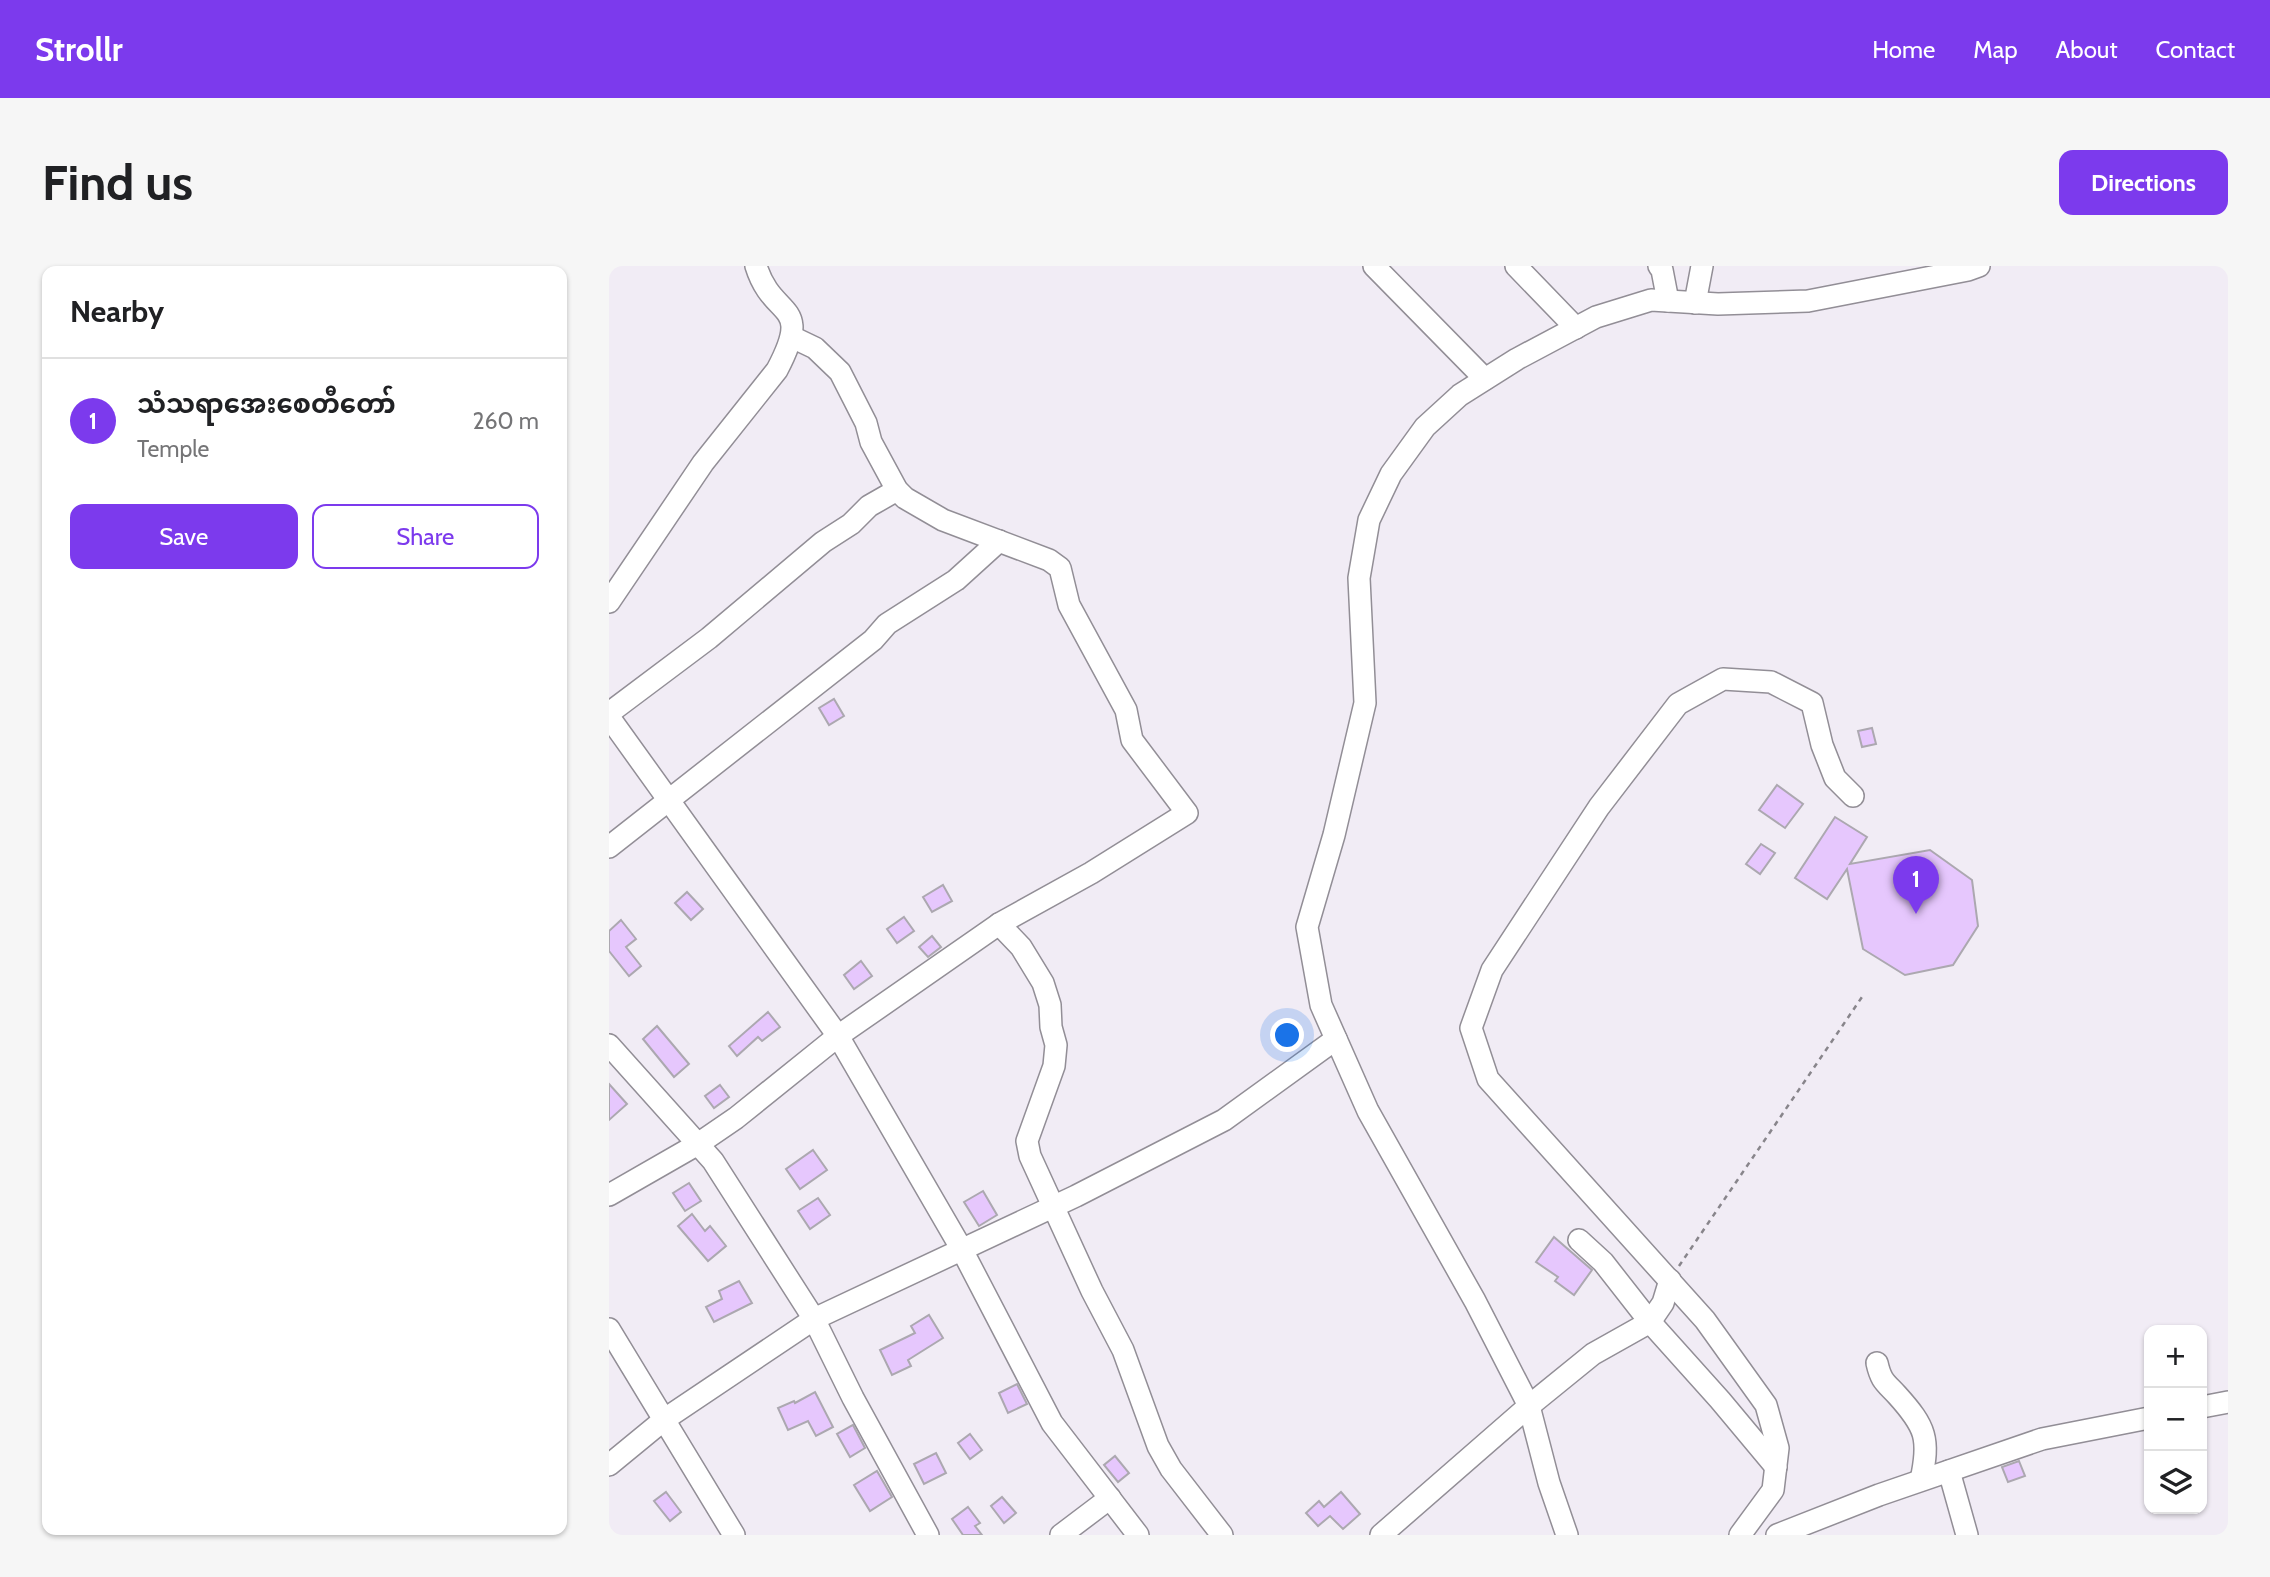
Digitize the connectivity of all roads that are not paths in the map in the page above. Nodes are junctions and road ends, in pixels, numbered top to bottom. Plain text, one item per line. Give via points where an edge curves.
1 (756, 266) edge
2 (1374, 266) edge
3 (1516, 266) edge
4 (1659, 266) edge
5 (1702, 266) edge
6 (1972, 267) edge
7 (1668, 301) junction
8 (1695, 303) junction
9 (1576, 328) junction
10 (792, 337) junction
11 (1485, 379) junction
12 (897, 489) junction
13 (999, 541) junction
14 (609, 601) edge
15 (609, 715) edge
16 (1853, 796) dead end
17 (669, 799) junction
18 (609, 847) edge
19 (999, 924) junction
20 (838, 1036) junction
21 (1336, 1040) junction
22 (609, 1045) edge
23 (698, 1144) junction
24 (609, 1195) edge
25 (1054, 1205) junction
26 (1579, 1240) dead end
27 (961, 1248) junction
28 (1670, 1280) junction
29 (814, 1319) junction
30 (1650, 1322) junction
31 (609, 1329) edge
32 (1877, 1363) dead end
33 (2228, 1402) edge
34 (1529, 1406) junction
35 (2207, 1406) edge
36 (665, 1419) junction
37 (2144, 1419) edge
38 (609, 1465) edge
39 (1776, 1468) junction
40 (1949, 1471) junction
41 (1921, 1480) junction
42 (1110, 1498) junction
43 (734, 1535) edge
44 (927, 1535) edge
45 (1061, 1535) edge
46 (1138, 1535) edge
47 (1222, 1535) edge
48 (1381, 1535) edge
49 (1567, 1535) edge
50 (1739, 1535) edge
51 (1777, 1535) edge
52 (1967, 1535) edge

1 - 10 street via 765,289 790,315
2 - 11 street
3 - 9 street
4 - 7 street
5 - 8 street
6 - 8 street via 1808,301
7 - 8 street
7 - 9 street via 1651,300
9 - 11 street
10 - 12 street via 815,348 840,372
10 - 14 street via 777,370 703,463
11 - 21 street via 1425,428 1391,474 1369,520 1359,578 1365,704 1307,927 1321,1006
12 - 13 street via 943,520
12 - 15 street via 823,542
13 - 17 street via 956,580 887,624 873,640
13 - 19 street via 1059,568 1069,605 1126,710 1132,740 1187,813
15 - 17 street
16 - 28 street via 1835,778 1812,703 1771,682 1723,679 1678,704 1599,807 1492,970 1471,1028 1488,1079
17 - 18 street
17 - 20 street
19 - 20 street
19 - 25 street via 1021,947 1043,983 1050,1005 1054,1066 1027,1141
20 - 23 street
20 - 27 street
21 - 25 street via 1224,1120
21 - 34 street via 1367,1111
22 - 23 street
23 - 24 street
23 - 29 street
25 - 27 street
25 - 47 street via 1123,1350 1158,1446
26 - 30 street via 1603,1262
27 - 29 street
27 - 42 street via 1052,1423
28 - 30 street via 1663,1303
28 - 39 street via 1766,1405 1778,1448
29 - 36 street
29 - 44 street
30 - 34 street via 1593,1354
30 - 39 street
31 - 36 street
32 - 41 street via 1880,1378 1920,1422 1927,1452
33 - 35 street
34 - 48 street
34 - 49 street
36 - 38 street
36 - 43 street
37 - 40 street via 2042,1439
39 - 50 street via 1773,1490
40 - 41 street
40 - 52 street
41 - 51 street
42 - 45 street
42 - 46 street

